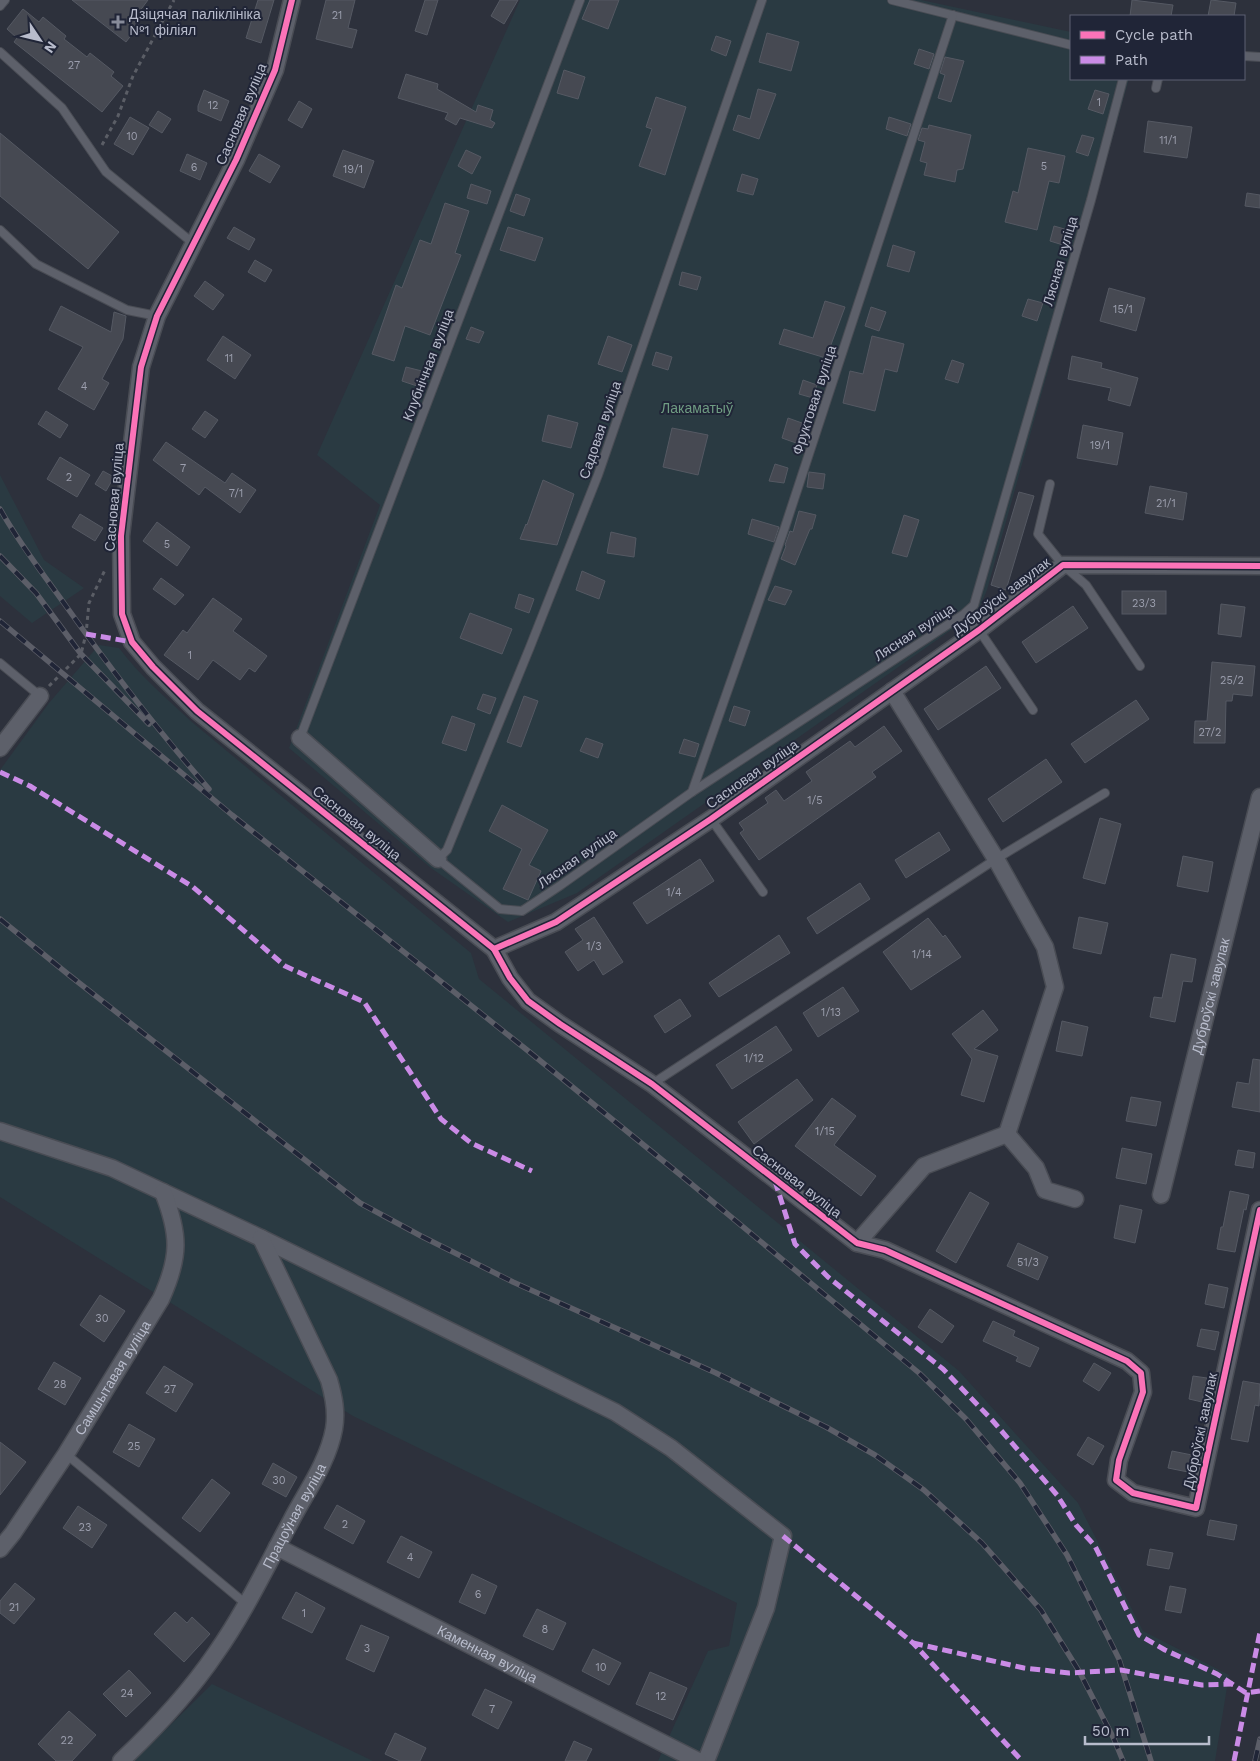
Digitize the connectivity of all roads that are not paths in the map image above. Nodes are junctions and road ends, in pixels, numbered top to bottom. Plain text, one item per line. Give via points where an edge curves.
1 (5, 0) edge
2 (292, 0) edge
3 (580, 0) edge
4 (762, 0) edge
5 (892, 0) edge
6 (0, 6) edge
7 (953, 15) junction
8 (1070, 45) edge
9 (0, 52) edge
10 (1245, 56) edge
11 (1260, 57) edge
12 (1123, 80) edge
13 (1158, 80) edge
14 (1156, 88) dead end
15 (0, 230) edge
16 (194, 244) junction
17 (157, 316) junction
18 (1050, 484) dead end
19 (1063, 565) junction
20 (1260, 566) edge
21 (979, 630) junction
22 (0, 663) edge
23 (1140, 666) dead end
24 (892, 691) junction
25 (40, 696) joint
26 (1033, 710) dead end
27 (300, 738) joint
28 (0, 748) edge
29 (692, 792) junction
30 (1105, 793) dead end
31 (1260, 797) edge
32 (710, 819) junction
33 (438, 859) junction
34 (996, 860) junction
35 (763, 892) dead end
36 (494, 948) junction
37 (652, 1084) junction
38 (0, 1131) edge
39 (1007, 1134) junction
40 (163, 1192) junction
41 (1161, 1195) dead end
42 (1075, 1199) dead end
43 (1260, 1210) edge
44 (261, 1238) junction
45 (857, 1243) junction
46 (66, 1454) junction
47 (277, 1547) junction
48 (0, 1549) edge
49 (246, 1604) junction
50 (121, 1761) edge
51 (698, 1761) edge
52 (706, 1761) edge

1 - 6 lane
2 - 16 street, Сасновая вуліца via 275,70 236,160
3 - 27 lane, Клубнічная вуліца
4 - 33 lane, Садовая вуліца via 598,475 447,850
5 - 7 lane
7 - 8 lane
7 - 29 lane, Фруктовая вуліца via 792,508
9 - 16 lane via 62,108 106,172
10 - 11 lane
12 - 29 lane, Лясная вуліца via 974,605
13 - 14 lane
15 - 17 lane via 36,264 127,310
16 - 17 street, Сасновая вуліца
17 - 36 street, Сасновая вуліца via 141,366 120,536 122,614 132,642 197,711
18 - 19 lane via 1038,534
19 - 20 street, Дуброўскі завулак
19 - 21 street, Дуброўскі завулак
19 - 23 lane via 1086,585
21 - 24 street, Дуброўскі завулак
21 - 26 lane
22 - 25 lane
24 - 32 street, Сасновая вуліца
24 - 34 street
25 - 28 street
27 - 33 street
29 - 33 lane, Лясная вуліца via 522,911 500,909
30 - 34 lane
31 - 41 street, Дуброўскі завулак
32 - 35 lane
32 - 36 street, Сасновая вуліца via 556,922
34 - 37 lane
34 - 39 street via 1046,947 1055,987
36 - 37 street, Сасновая вуліца via 510,978 528,1000
37 - 45 street, Сасновая вуліца
38 - 40 street via 112,1168
39 - 42 street via 1036,1168 1045,1190
39 - 45 street via 924,1166
40 - 44 street
40 - 46 street, Самшытавая вуліца via 176,1232 176,1255 171,1277 161,1299
43 - 45 street, Дуброўскі завулак via 1196,1508 1133,1493 1116,1480 1118,1460 1143,1392 1141,1373 1127,1361 885,1250
44 - 47 street, Працоўная вуліца via 329,1380 336,1414 324,1458
44 - 52 street via 615,1412 671,1448 783,1536 766,1608
46 - 48 street, Самшытавая вуліца
46 - 49 lane
47 - 49 street, Працоўная вуліца
47 - 51 street, Каменная вуліца
49 - 50 street, Працоўная вуліца via 200,1676

